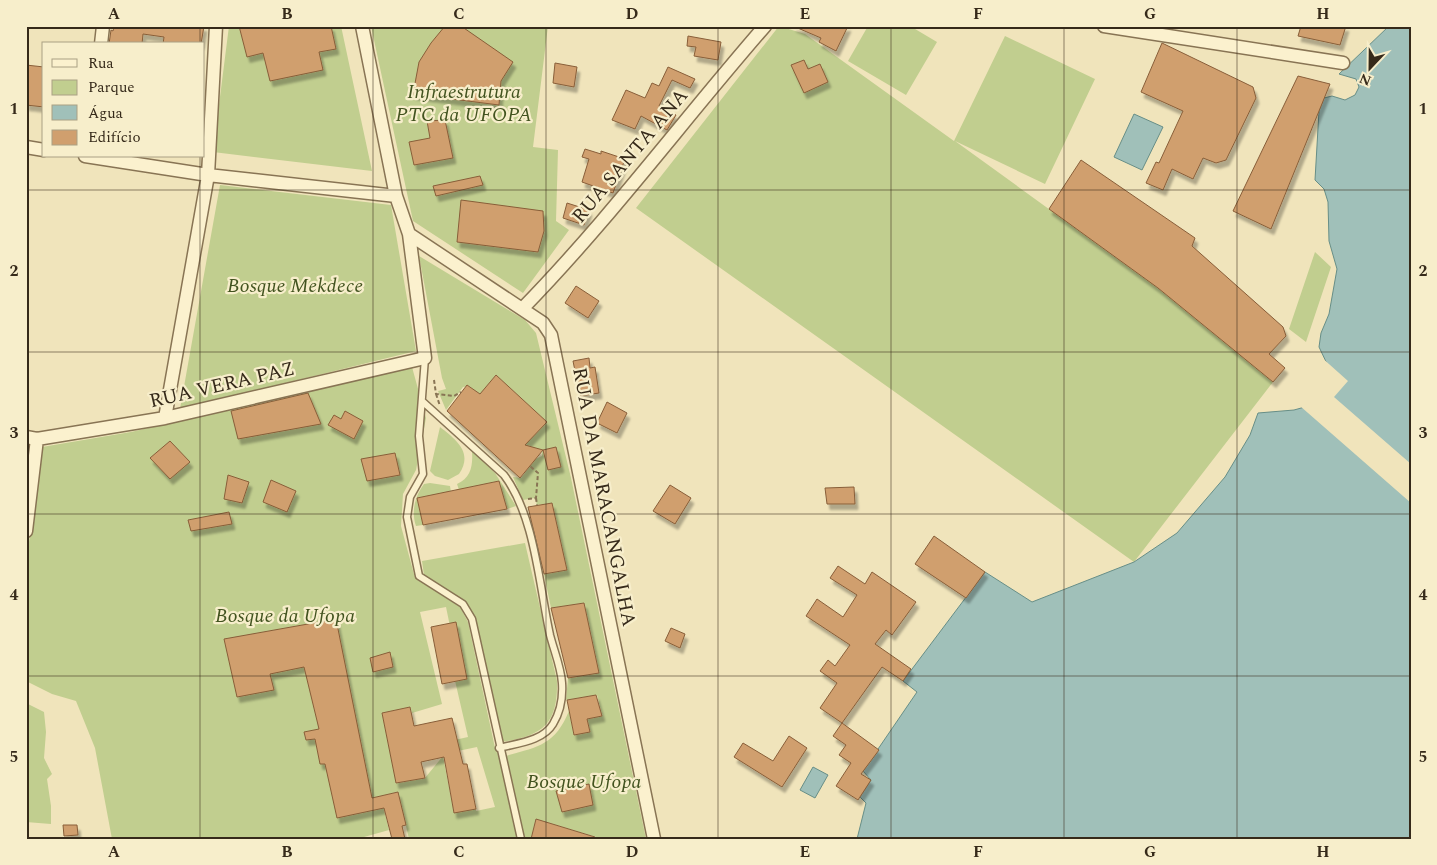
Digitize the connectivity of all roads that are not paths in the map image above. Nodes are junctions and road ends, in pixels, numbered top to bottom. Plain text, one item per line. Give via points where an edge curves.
1 (103, 26) edge
2 (216, 26) edge
3 (362, 26) edge
4 (764, 26) edge
5 (1104, 26) edge
6 (101, 42) edge
7 (1343, 63) dead end
8 (26, 147) edge
9 (42, 150) edge
10 (99, 158) edge
11 (208, 175) junction
12 (396, 196) junction
13 (409, 234) junction
14 (522, 308) junction
15 (425, 358) junction
16 (422, 401) junction
17 (165, 418) junction
18 (32, 438) edge
19 (26, 531) edge
20 (499, 748) junction
21 (521, 839) edge
22 (654, 839) edge

1 - 6 street
2 - 11 street
3 - 12 street
4 - 14 street, RUA SANTA ANA via 619,200
5 - 7 street
8 - 9 street
10 - 11 street
11 - 12 street
11 - 17 street
12 - 13 street
13 - 14 street, RUA DA MARACANGALHA
13 - 15 street
14 - 22 street, RUA DA MARACANGALHA via 548,326 554,343
15 - 16 lane
15 - 17 street, RUA VERA PAZ
16 - 20 lane via 419,436 423,474 410,497 407,517 419,576 463,604 472,619
16 - 20 lane via 504,475 520,501 533,549 562,680 561,704 552,726 541,736
17 - 18 street, RUA VERA PAZ
18 - 19 street
20 - 21 lane

